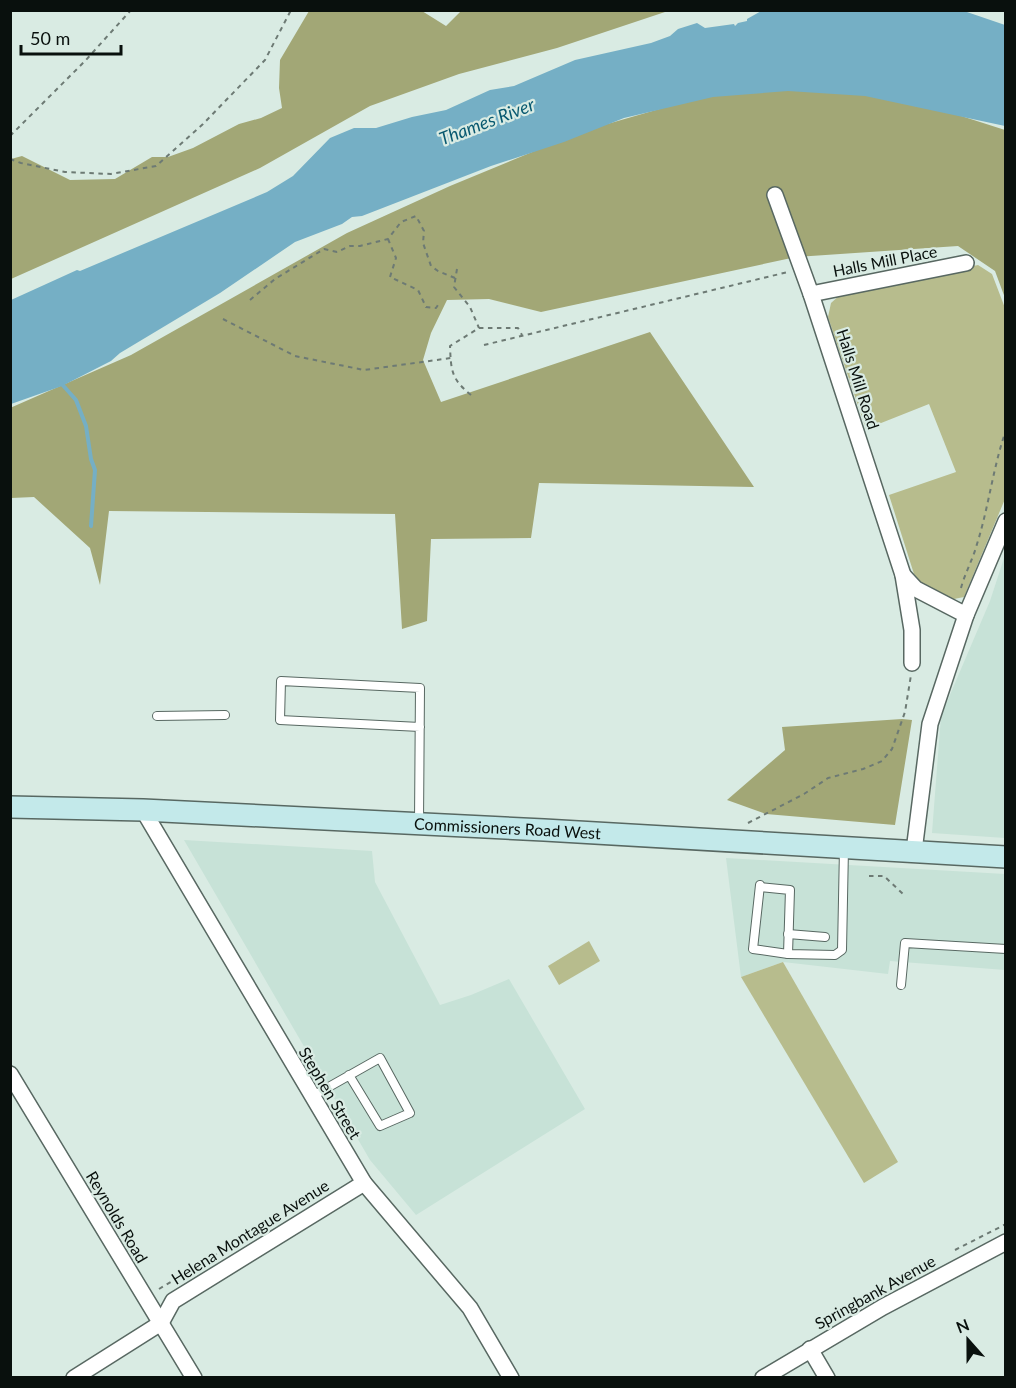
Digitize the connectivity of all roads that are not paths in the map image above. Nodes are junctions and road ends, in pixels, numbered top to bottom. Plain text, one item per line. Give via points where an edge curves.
1 (775, 195) dead end
2 (966, 263) dead end
3 (811, 294) junction
4 (1005, 520) edge
5 (903, 575) junction
6 (961, 613) junction
7 (912, 663) road end
8 (225, 715) dead end
9 (156, 716) dead end
10 (420, 727) junction
11 (10, 807) edge
12 (143, 810) junction
13 (419, 824) junction
14 (844, 847) junction
15 (914, 851) junction
16 (1005, 857) edge
17 (788, 934) junction
18 (825, 937) dead end
19 (1005, 949) edge
20 (788, 954) junction
21 (901, 985) dead end
22 (10, 1074) edge
23 (349, 1075) junction
24 (311, 1097) junction
25 (364, 1183) junction
26 (1005, 1242) edge
27 (161, 1323) junction
28 (810, 1349) junction
29 (74, 1377) edge
30 (194, 1377) edge
31 (511, 1377) edge
32 (763, 1377) edge
33 (827, 1377) edge

1 - 3 street, Halls Mill Road
2 - 3 street, Halls Mill Place
3 - 5 street, Halls Mill Road
4 - 6 street
5 - 6 street via 916,589
5 - 7 street, Halls Mill Road via 912,630
6 - 15 street via 930,724
8 - 9 lane
10 - 10 lane via 420,688 281,681 280,720
10 - 13 lane
11 - 12 main road, Commissioners Road West
12 - 13 main road, Commissioners Road West
12 - 24 street, Stephen Street
13 - 14 main road, Commissioners Road West
14 - 15 main road, Commissioners Road West
14 - 20 lane via 842,950 835,956
15 - 16 main road, Commissioners Road West
17 - 18 lane
17 - 20 lane
17 - 20 lane via 790,890 760,886 753,948
19 - 21 lane via 905,943
22 - 27 street, Reynolds Road
23 - 23 lane via 380,1058 410,1113 380,1126
23 - 24 lane
24 - 25 street, Stephen Street
25 - 27 street, Helena Montague Avenue via 173,1300
25 - 31 street, Stephen Street via 470,1308
26 - 28 street, Springbank Avenue
27 - 29 street, Helena Montague Avenue
27 - 30 street, Reynolds Road
28 - 32 street, Springbank Avenue
28 - 33 street

